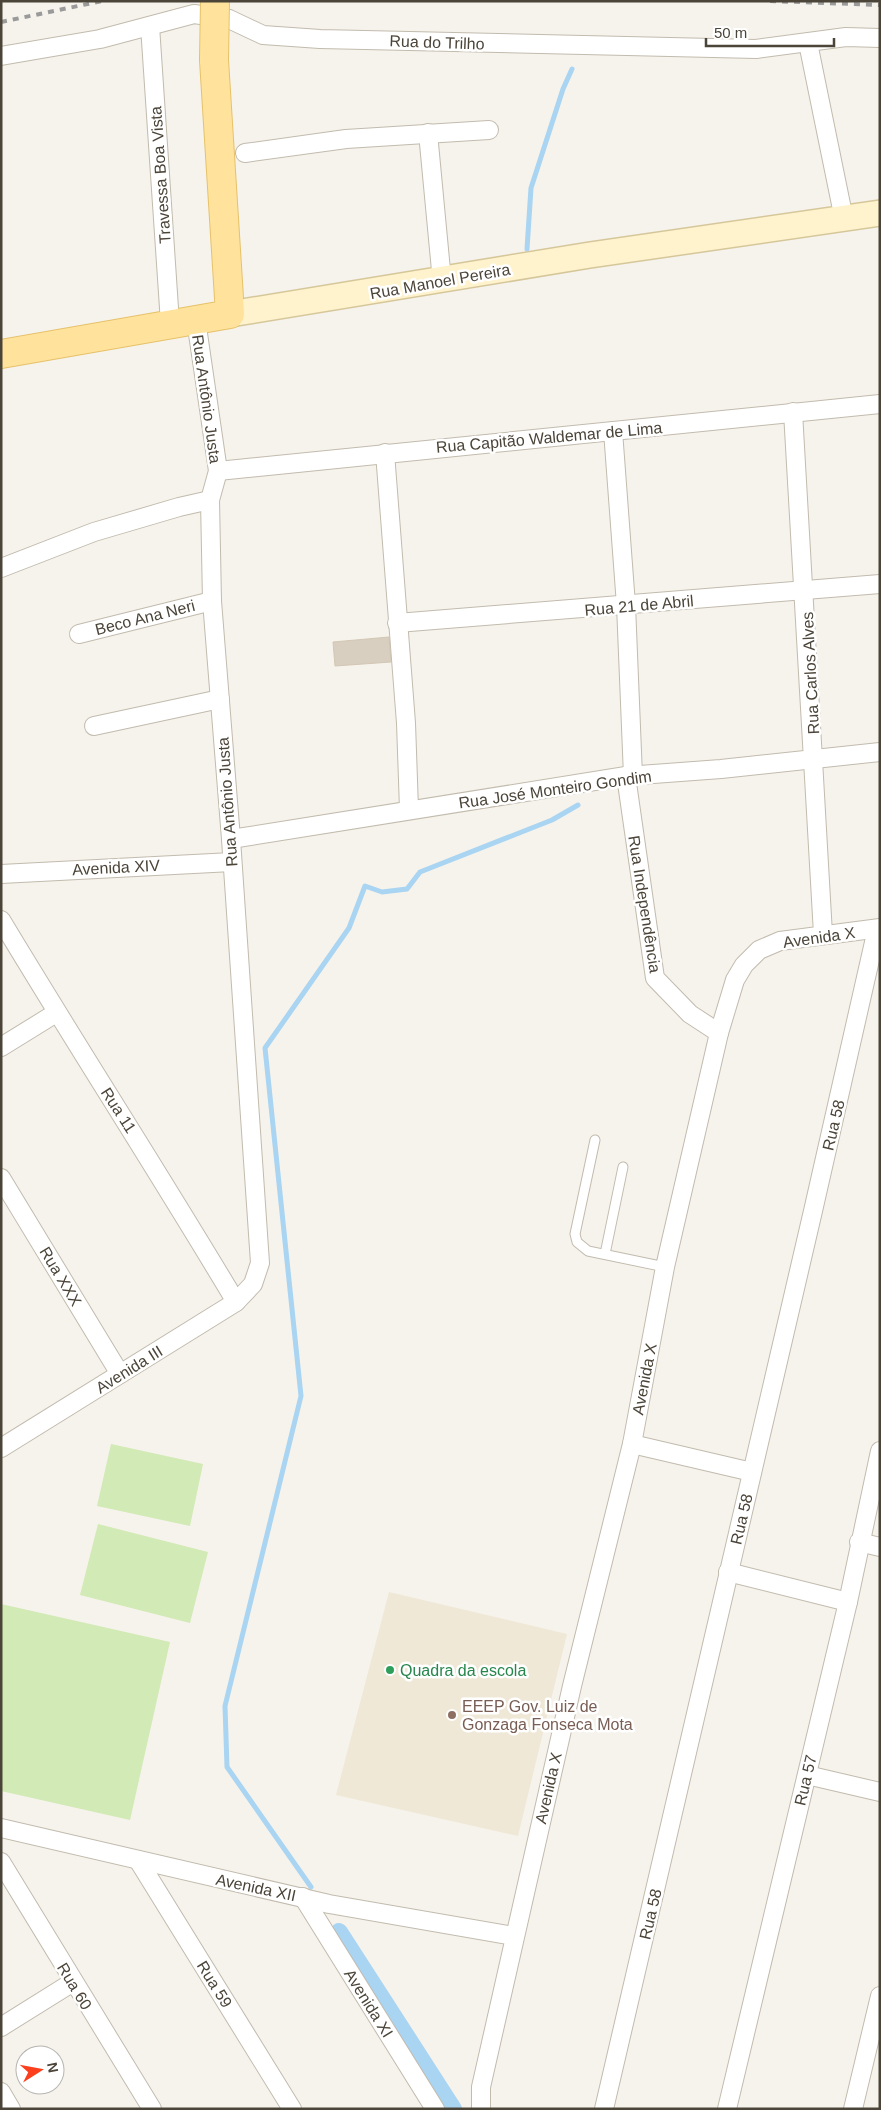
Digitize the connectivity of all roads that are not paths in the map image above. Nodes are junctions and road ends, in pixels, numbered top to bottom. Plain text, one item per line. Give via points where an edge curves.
1 (215, 1) edge
2 (150, 26) junction
3 (880, 38) edge
4 (808, 43) junction
5 (1, 56) edge
6 (489, 130) dead end
7 (428, 133) junction
8 (245, 153) dead end
9 (880, 213) edge
10 (844, 219) junction
11 (442, 281) junction
12 (230, 314) junction
13 (183, 322) junction
14 (1, 354) edge
15 (880, 404) edge
16 (793, 412) junction
17 (613, 431) junction
18 (385, 453) junction
19 (218, 471) junction
20 (210, 500) junction
21 (1, 568) edge
22 (880, 584) edge
23 (805, 592) junction
24 (212, 601) junction
25 (626, 605) junction
26 (397, 623) junction
27 (79, 634) dead end
28 (220, 699) junction
29 (94, 726) dead end
30 (880, 752) edge
31 (814, 759) junction
32 (630, 776) junction
33 (410, 810) junction
34 (231, 839) junction
35 (232, 862) junction
36 (1, 874) edge
37 (1, 920) edge
38 (878, 929) edge
39 (823, 934) junction
40 (56, 1013) junction
41 (719, 1033) junction
42 (1, 1047) edge
43 (595, 1140) dead end
44 (623, 1167) dead end
45 (1, 1178) edge
46 (604, 1254) junction
47 (665, 1267) junction
48 (253, 1284) joint
49 (236, 1302) junction
50 (120, 1374) junction
51 (632, 1444) junction
52 (1, 1448) edge
53 (880, 1451) edge
54 (752, 1472) junction
55 (859, 1542) junction
56 (880, 1547) edge
57 (728, 1572) junction
58 (848, 1602) junction
59 (807, 1775) junction
60 (880, 1792) edge
61 (1, 1828) edge
62 (138, 1860) junction
63 (1, 1862) edge
64 (303, 1897) junction
65 (514, 1936) junction
66 (72, 1982) junction
67 (880, 1996) edge
68 (1, 2027) edge
69 (1, 2092) edge
70 (12, 2109) edge
71 (152, 2109) edge
72 (292, 2109) edge
73 (435, 2109) edge
74 (481, 2109) edge
75 (604, 2109) edge
76 (727, 2109) edge
77 (853, 2109) edge

1 - 12 main road, bridge via 214,60
2 - 4 street, Rua do Trilho via 194,14 229,20 263,35 320,38 756,49
2 - 5 street, Rua do Trilho via 100,39
2 - 13 street, Travessa Boa Vista
3 - 4 street, Rua do Trilho via 846,37
4 - 10 street
6 - 7 street
7 - 8 street via 346,139
7 - 11 street
9 - 10 street, Rua Manoel Pereira
10 - 11 street, Rua Manoel Pereira via 590,255
11 - 12 street, Rua Manoel Pereira
12 - 13 main road, Rua Manoel Pereira
13 - 14 main road, Rua Manoel Pereira
13 - 19 street, Rua Antônio Justa
15 - 16 street, Rua Capitão Waldemar de Lima
16 - 17 street, Rua Capitão Waldemar de Lima
16 - 23 street, Rua Carlos Alves
17 - 18 street, Rua Capitão Waldemar de Lima
17 - 25 street, Rua Independência
18 - 19 street, Rua Capitão Waldemar de Lima
18 - 26 street
19 - 20 street, Rua Antônio Justa
20 - 21 street via 94,532
20 - 24 street, Rua Antônio Justa
22 - 23 street, Rua 21 de Abril
23 - 25 street, Rua 21 de Abril
23 - 31 street, Rua Carlos Alves
24 - 27 street, Beco Ana Neri
24 - 28 street, Rua Antônio Justa
25 - 26 street, Rua 21 de Abril
25 - 32 street, Rua Independência
26 - 33 street
28 - 29 street
28 - 34 street, Rua Antônio Justa
30 - 31 street, Rua José Monteiro Gondim
31 - 32 street, Rua José Monteiro Gondim
31 - 39 street, Rua Carlos Alves
32 - 33 street, Rua José Monteiro Gondim
32 - 41 street, Rua Independência via 655,978 690,1014
33 - 34 street, Rua José Monteiro Gondim
34 - 35 street, Rua Antônio Justa
35 - 36 street, Avenida XIV
35 - 48 street, Rua Antônio Justa via 260,1263
37 - 40 street, Rua 11
38 - 39 street, Avenida X
38 - 54 street, Rua 58
39 - 41 street, Avenida X via 780,941 759,950 735,980
40 - 42 street
40 - 49 street, Rua 11 via 155,1166
41 - 47 street, Avenida X
43 - 46 lane via 575,1234 582,1248
44 - 46 lane
45 - 50 street, Rua XXX
46 - 47 lane
47 - 51 street, Avenida X
48 - 49 street, Avenida III
49 - 50 street, Avenida III
50 - 52 street, Avenida III
51 - 54 street
51 - 65 street, Avenida X
53 - 55 street, Rua 57
54 - 57 street, Rua 58
55 - 56 street
55 - 58 street, Rua 57
57 - 58 street
57 - 75 street, Rua 58
58 - 59 street, Rua 57
59 - 60 street
59 - 76 street, Rua 57
61 - 62 street, Avenida XII
62 - 64 street, Avenida XII
62 - 72 street, Rua 59
63 - 66 street, Rua 60
64 - 65 street, Avenida XII
64 - 73 street, Avenida XI
65 - 74 street via 481,2087
66 - 68 street
66 - 71 street, Rua 60
67 - 77 street
69 - 70 street

